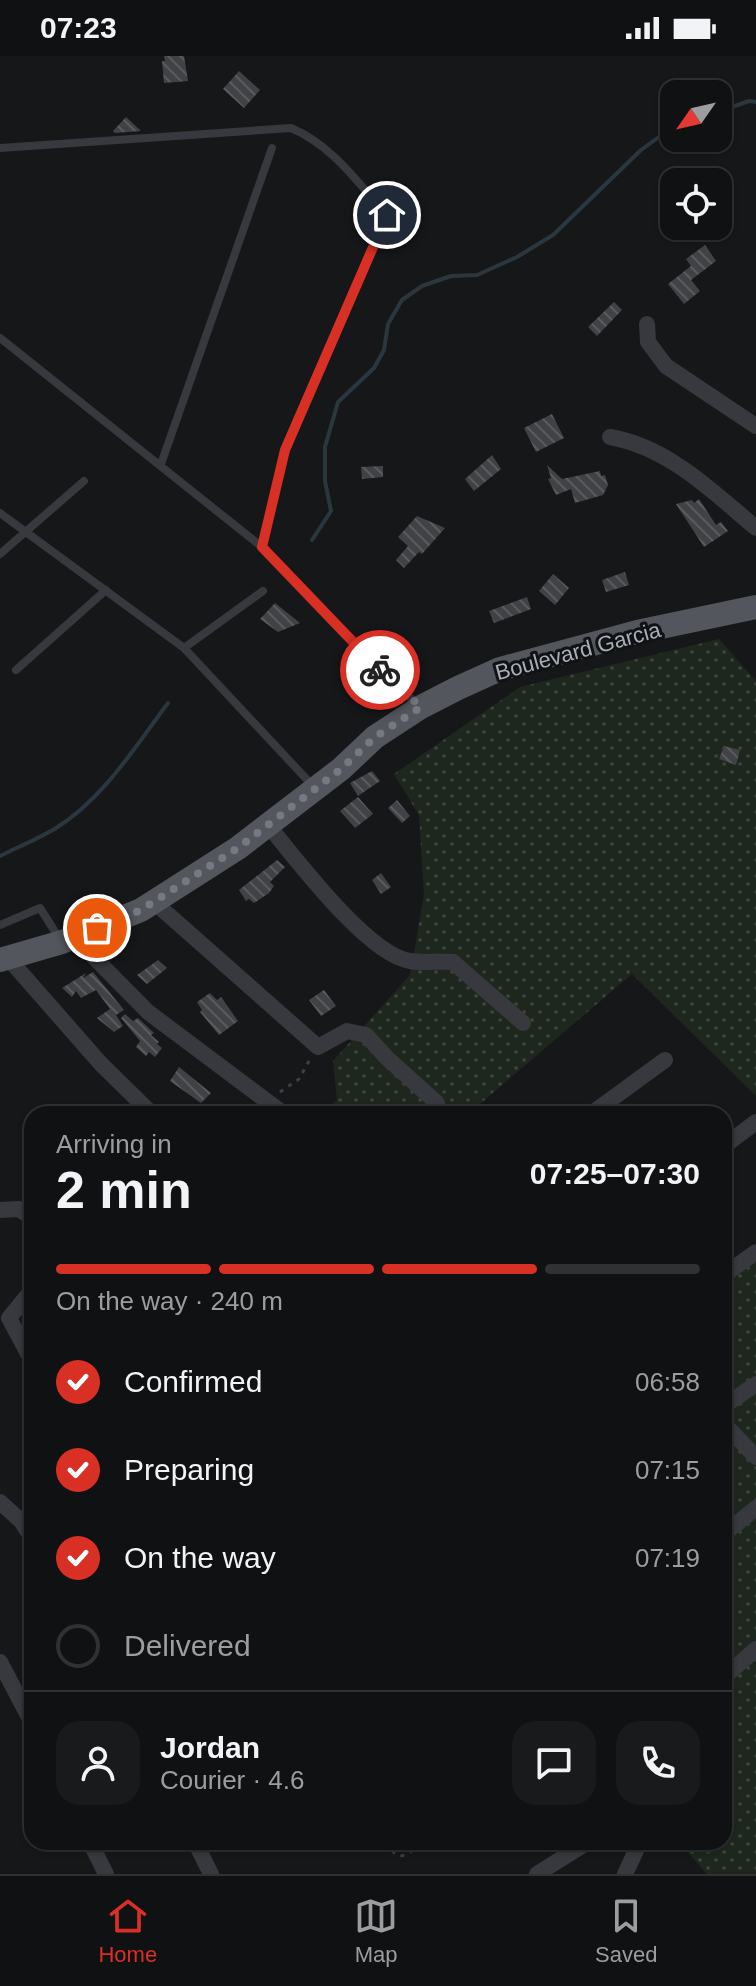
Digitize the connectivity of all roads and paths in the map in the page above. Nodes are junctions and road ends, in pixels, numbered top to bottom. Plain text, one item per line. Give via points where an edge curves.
1 (0, 148) edge
2 (272, 148) dead end
3 (647, 324) dead end
4 (0, 338) edge
5 (756, 426) edge
6 (610, 437) dead end
7 (161, 464) junction
8 (84, 481) dead end
9 (0, 513) edge
10 (756, 528) edge
11 (26, 532) junction
12 (262, 547) junction
13 (0, 554) edge
14 (106, 590) junction
15 (263, 591) dead end
16 (756, 607) edge
17 (184, 648) junction
18 (16, 670) dead end
19 (421, 707) junction
20 (315, 789) junction
21 (268, 825) junction
22 (154, 902) junction
23 (0, 925) edge
24 (68, 940) junction
25 (4, 956) edge
26 (523, 1023) dead end
27 (318, 1047) junction
28 (665, 1060) dead end
29 (262, 1098) junction
30 (437, 1103) dead end
31 (144, 1106) edge
32 (273, 1106) edge
33 (602, 1106) edge
34 (756, 1122) edge
35 (732, 1140) edge
36 (0, 1210) edge
37 (24, 1212) edge
38 (756, 1252) edge
39 (732, 1269) edge
40 (24, 1299) edge
41 (5, 1320) edge
42 (24, 1349) edge
43 (756, 1384) edge
44 (732, 1400) edge
45 (732, 1432) edge
46 (756, 1457) edge
47 (0, 1502) edge
48 (756, 1508) edge
49 (24, 1526) edge
50 (732, 1528) edge
51 (756, 1649) edge
52 (0, 1662) edge
53 (732, 1670) edge
54 (24, 1708) edge
55 (94, 1850) edge
56 (199, 1850) edge
57 (391, 1850) edge
58 (413, 1850) edge
59 (575, 1850) edge
60 (636, 1850) edge
61 (106, 1874) edge
62 (211, 1874) edge
63 (537, 1874) edge
64 (625, 1874) edge

1 - 12 lane via 291,128 312,136 332,154 387,215 285,450
2 - 7 lane
3 - 5 street via 648,342 666,366
4 - 7 lane
6 - 10 street via 653,450
7 - 12 lane
8 - 11 lane
9 - 11 lane
11 - 13 lane
11 - 14 lane
12 - 19 lane
14 - 17 lane
14 - 18 lane
15 - 17 lane
16 - 19 main road, Boulevard Garcia via 500,669
17 - 20 lane
19 - 20 main road, Boulevard Garcia via 375,737
20 - 21 main road, Boulevard Garcia
21 - 22 main road, Boulevard Garcia
21 - 26 street via 380,948 408,961 453,962
22 - 24 main road, Boulevard Garcia
22 - 27 street
23 - 24 lane via 40,908
24 - 25 main road, Boulevard Garcia
24 - 29 street via 148,1012
25 - 31 street
27 - 29 path via 291,1087
27 - 30 street via 347,1031 366,1035
28 - 33 street
29 - 32 street
34 - 35 street
36 - 37 street
38 - 39 street
40 - 41 street
41 - 42 street
43 - 44 street
45 - 46 street
47 - 49 street
48 - 50 street
51 - 53 street
52 - 54 street
55 - 61 street
56 - 62 street
57 - 58 path via 399,1856
59 - 63 street
60 - 64 street

